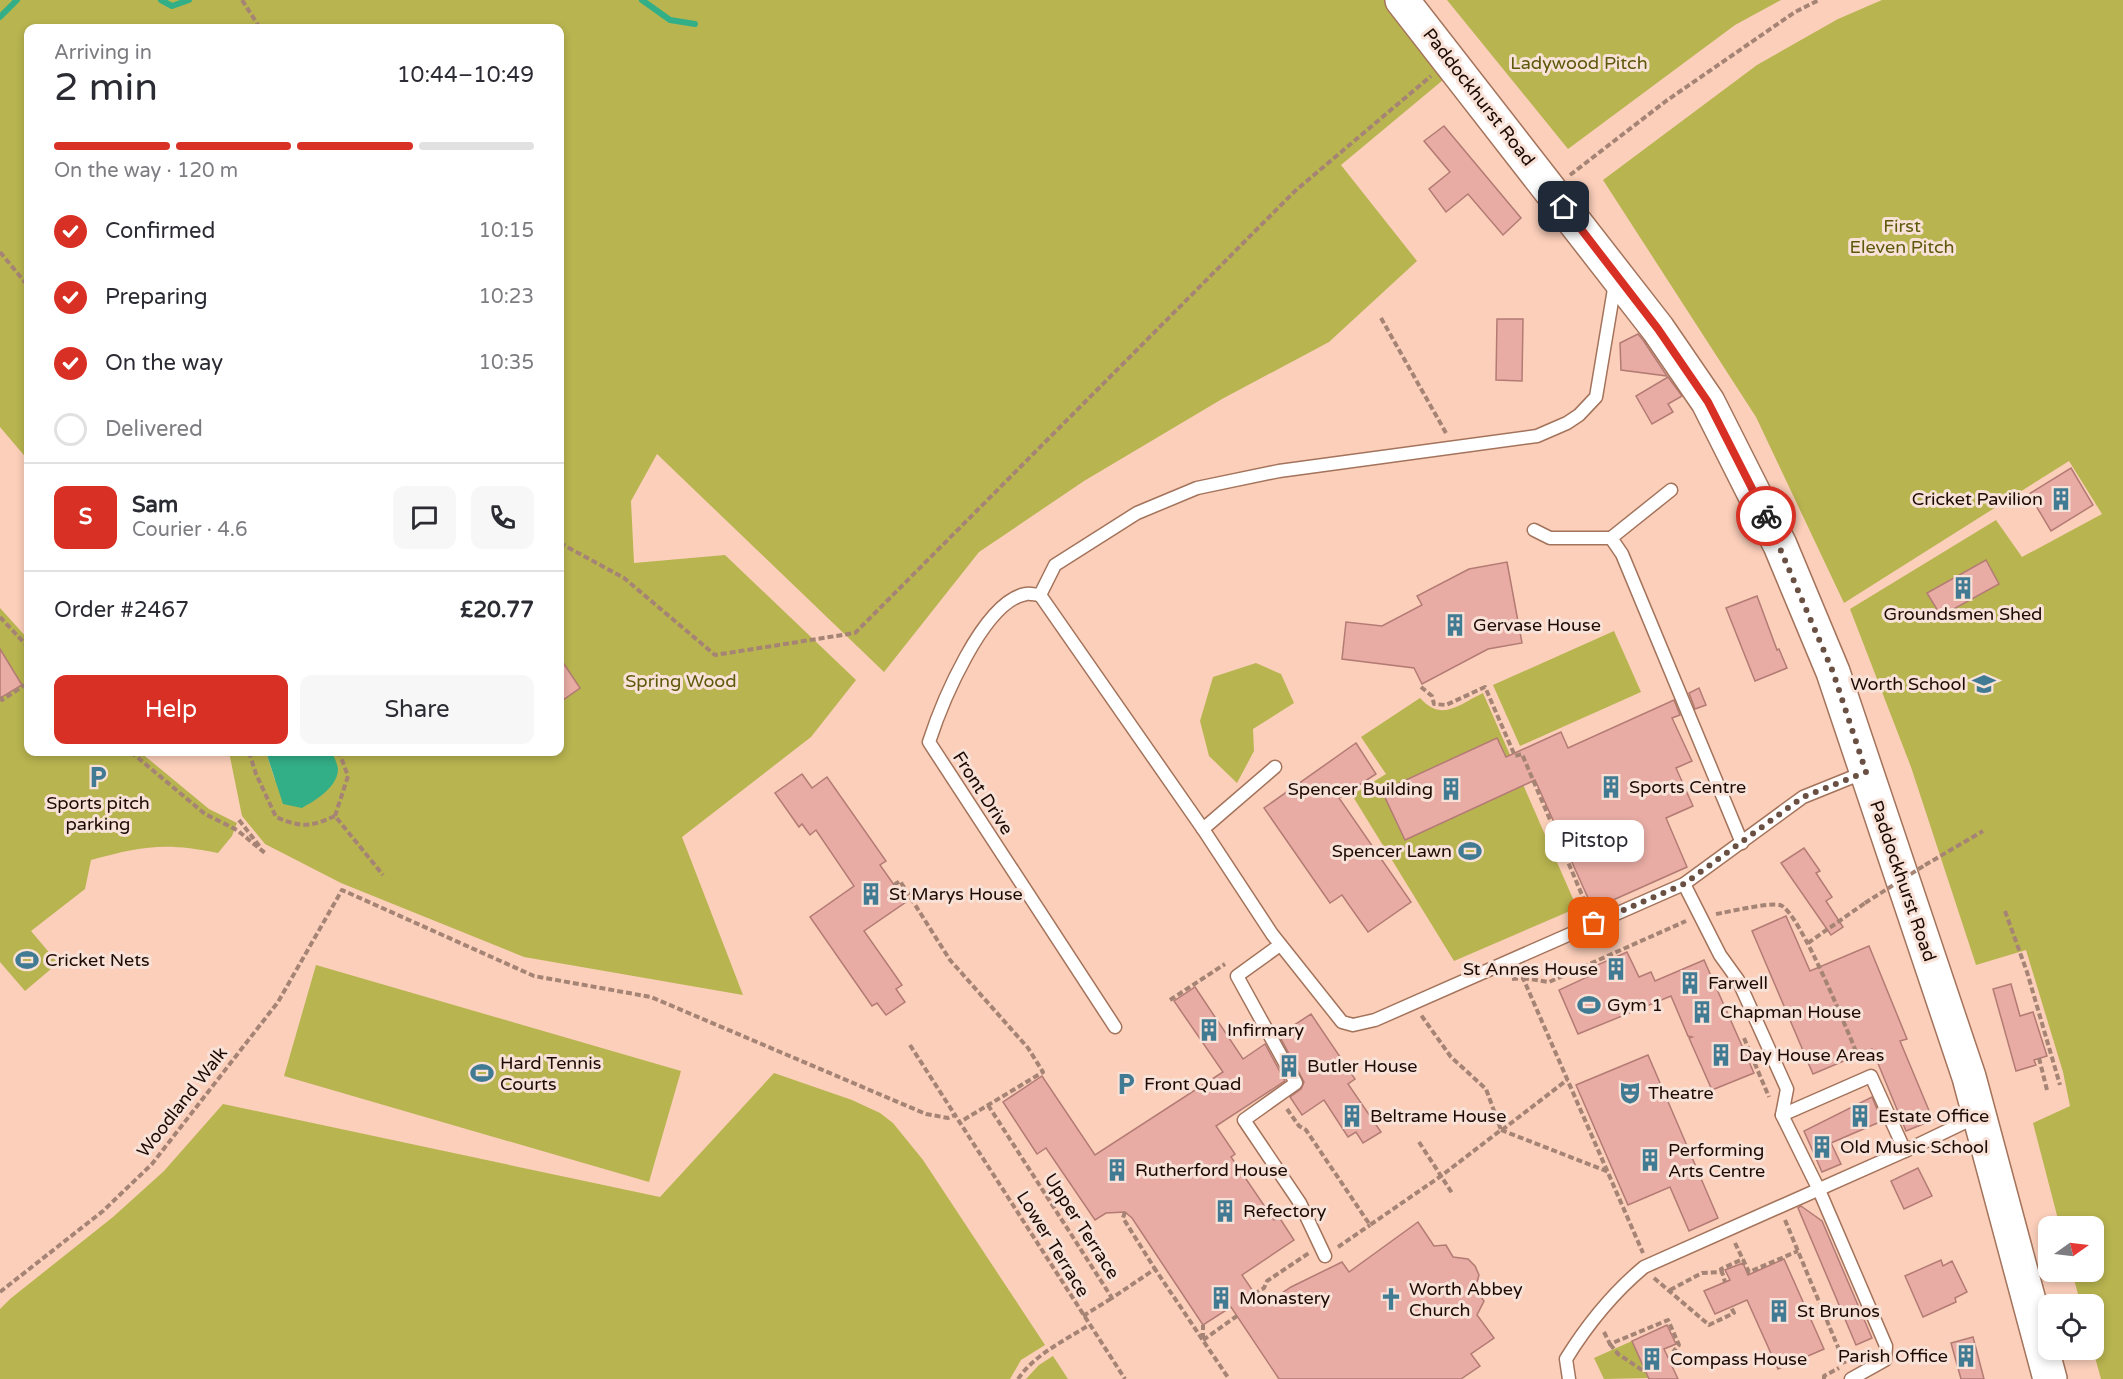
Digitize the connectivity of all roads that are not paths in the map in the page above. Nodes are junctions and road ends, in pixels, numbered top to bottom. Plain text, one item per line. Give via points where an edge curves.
1 (1402, 0) edge
2 (1618, 277) junction
3 (1671, 490) dead end
4 (1534, 530) dead end
5 (1611, 538) junction
6 (1040, 595) junction
7 (1275, 767) dead end
8 (1866, 772) junction
9 (1203, 829) junction
10 (1742, 843) junction
11 (1684, 884) junction
12 (1280, 945) junction
13 (1115, 1027) dead end
14 (1782, 1115) junction
15 (1980, 1115) junction
16 (1905, 1151) junction
17 (1818, 1190) junction
18 (1330, 1253) road end
19 (1878, 1366) junction
20 (1569, 1379) edge
21 (1851, 1379) edge
22 (1882, 1379) edge
23 (2050, 1379) edge

1 - 2 main road, Paddockhurst Road
2 - 6 lane via 1596,397 1579,415 1537,436 1279,471 1197,488 1137,513 1055,565
2 - 8 main road, Paddockhurst Road via 1708,402 1775,535 1833,672
3 - 5 lane
4 - 5 lane via 1550,538
5 - 10 lane via 1622,554
6 - 9 lane
6 - 13 lane, Front Drive via 1026,593 1010,601 977,636 955,676 929,742
7 - 9 lane
8 - 10 lane via 1803,797
8 - 15 main road, Paddockhurst Road
9 - 12 lane
10 - 11 lane
11 - 12 lane via 1413,1004 1353,1025 1342,1022
11 - 14 lane via 1697,917 1738,980 1787,1089
12 - 18 lane via 1237,976 1296,1083 1244,1120
14 - 16 lane via 1871,1076
14 - 17 lane
15 - 16 lane
15 - 23 main road, Paddockhurst Road
16 - 17 lane
17 - 19 lane via 1886,1346 1885,1360
17 - 20 lane via 1646,1265 1622,1285 1566,1359
19 - 21 lane
19 - 22 lane

